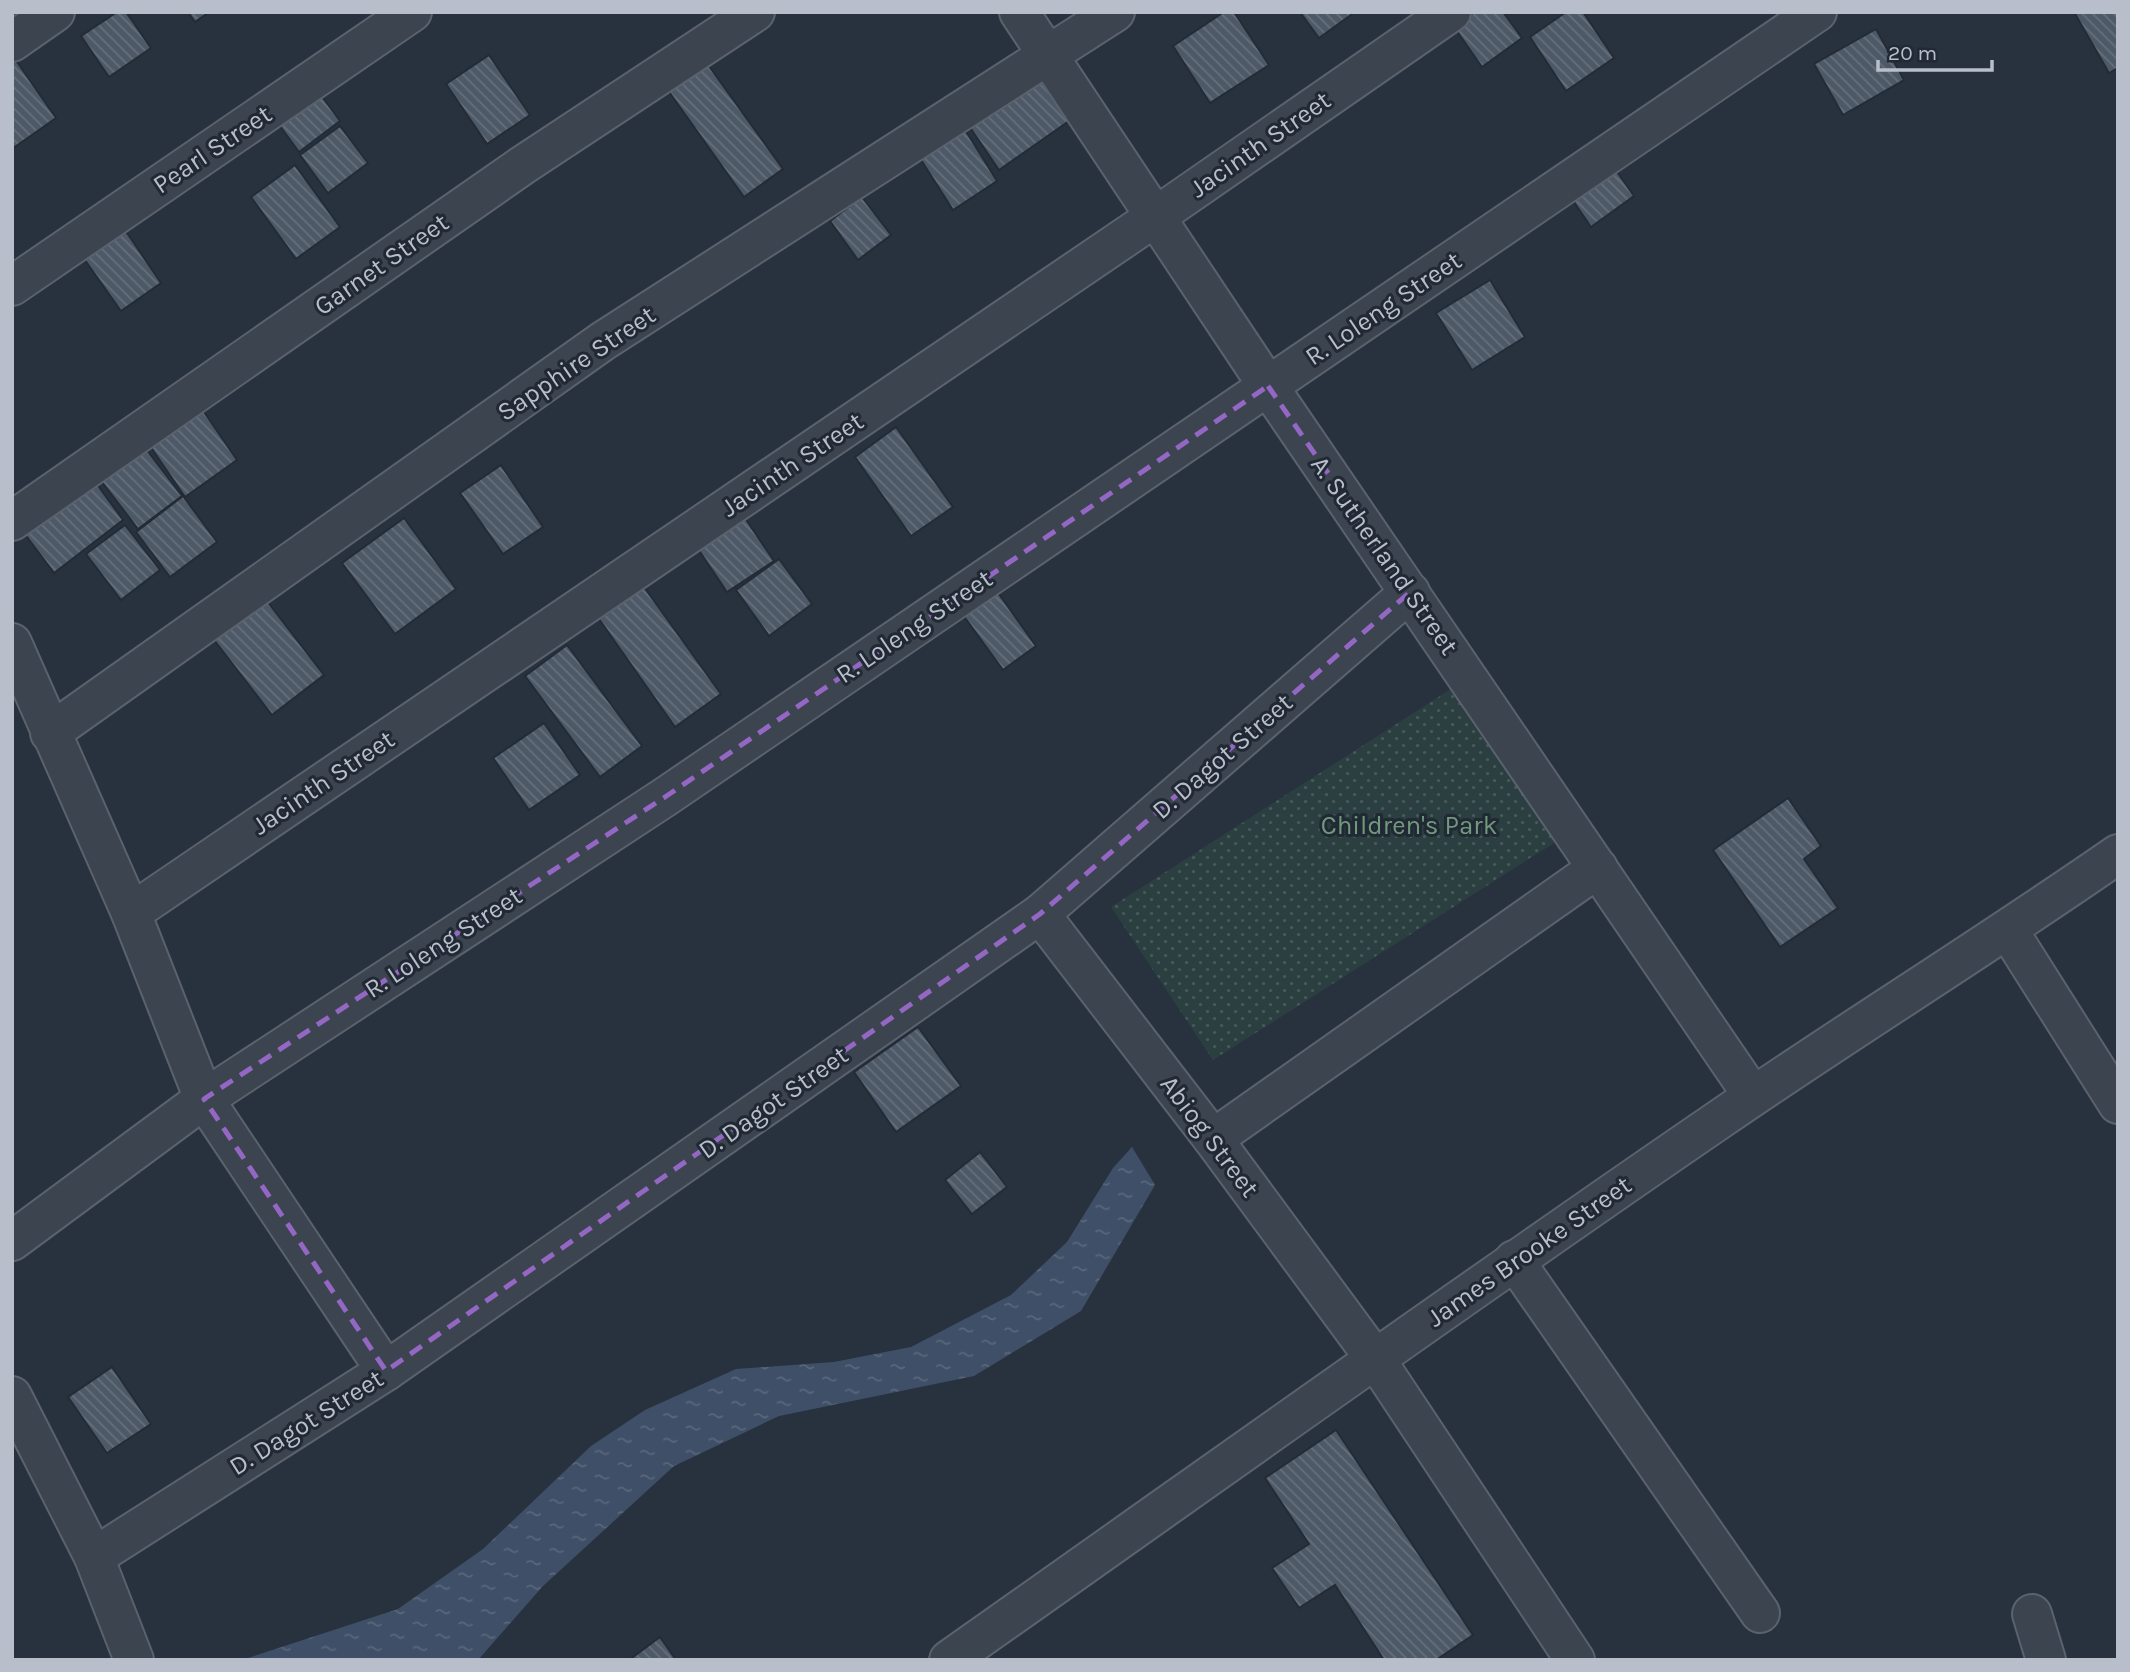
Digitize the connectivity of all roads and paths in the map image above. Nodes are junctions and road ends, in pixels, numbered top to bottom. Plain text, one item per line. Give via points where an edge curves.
1 (55, 12) edge
2 (412, 12) edge
3 (755, 12) edge
4 (1019, 12) edge
5 (1115, 12) edge
6 (1451, 12) edge
7 (1817, 12) edge
8 (12, 41) edge
9 (1048, 56) junction
10 (1155, 217) junction
11 (12, 286) edge
12 (1268, 386) junction
13 (12, 521) edge
14 (1410, 592) junction
15 (12, 643) edge
16 (50, 733) junction
17 (2118, 854) edge
18 (1598, 868) junction
19 (131, 913) junction
20 (1040, 914) junction
21 (2008, 930) junction
22 (1753, 1096) junction
23 (204, 1099) junction
24 (2118, 1104) edge
25 (1213, 1139) junction
26 (12, 1241) edge
27 (1514, 1259) junction
28 (1376, 1360) junction
29 (386, 1371) junction
30 (12, 1396) edge
31 (94, 1557) junction
32 (1760, 1613) dead end
33 (2032, 1614) dead end
34 (134, 1660) edge
35 (949, 1660) edge
36 (1576, 1660) edge
37 (2046, 1660) edge

1 - 8 street
2 - 11 street, Pearl Street
3 - 13 street, Garnet Street via 523,165
4 - 9 street, A. Sutherland Street
5 - 9 street, Sapphire Street
6 - 10 street, Jacinth Street
7 - 12 street, R. Loleng Street
9 - 10 street, A. Sutherland Street
9 - 16 street, Sapphire Street via 603,341
10 - 12 street, A. Sutherland Street
10 - 19 street, Jacinth Street
12 - 14 street, A. Sutherland Street
12 - 23 street, R. Loleng Street via 665,797
14 - 18 street, A. Sutherland Street
14 - 20 street, D. Dagot Street
15 - 16 street
16 - 19 street
17 - 21 street, James Brooke Street
18 - 22 street, A. Sutherland Street
18 - 25 street
19 - 23 street
20 - 25 street, Abiog Street
20 - 29 street, D. Dagot Street
21 - 22 street, James Brooke Street
21 - 24 street
22 - 27 street, James Brooke Street
23 - 26 street, R. Loleng Street
23 - 29 street
25 - 28 street, Abiog Street
27 - 28 street, James Brooke Street
27 - 32 street
28 - 35 street, James Brooke Street
28 - 36 street, Abiog Street
29 - 31 street, D. Dagot Street
30 - 31 street
31 - 34 street
33 - 37 street

